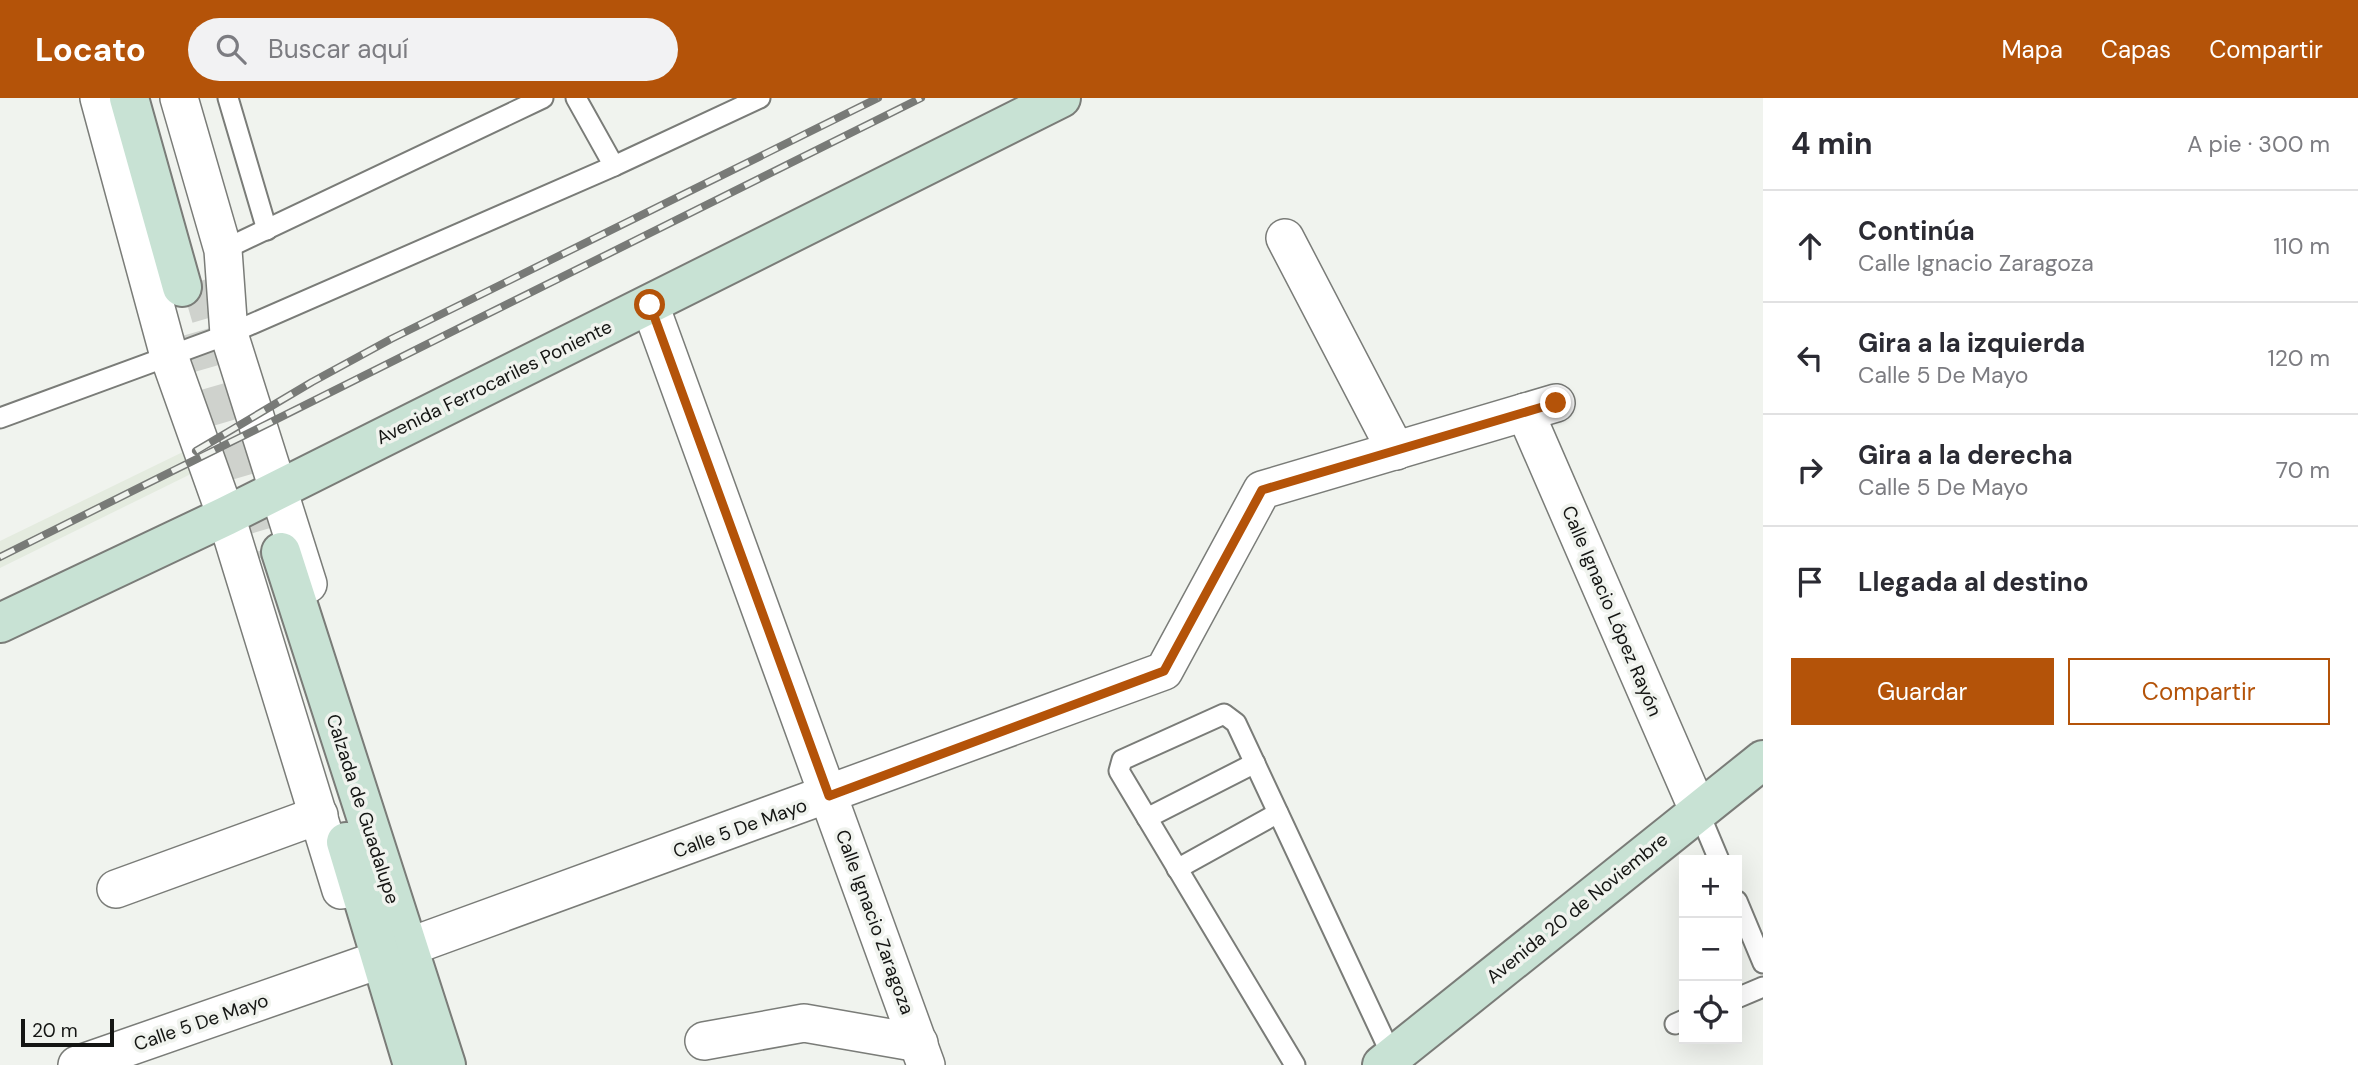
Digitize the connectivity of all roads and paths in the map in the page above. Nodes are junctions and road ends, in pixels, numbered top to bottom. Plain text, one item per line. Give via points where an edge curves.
1 (99, 98) edge
2 (129, 98) edge
3 (151, 98) edge
4 (179, 98) edge
5 (228, 98) edge
6 (543, 98) edge
7 (576, 98) edge
8 (760, 98) edge
9 (1061, 98) edge
10 (614, 166) junction
11 (267, 230) junction
12 (1285, 238) dead end
13 (223, 250) junction
14 (650, 305) junction
15 (229, 334) junction
16 (169, 356) junction
17 (1540, 407) joint
18 (0, 418) edge
19 (1396, 451) junction
20 (277, 490) junction
21 (226, 516) junction
22 (0, 623) edge
23 (1763, 760) edge
24 (1255, 763) junction
25 (829, 796) junction
26 (1698, 810) junction
27 (1278, 813) junction
28 (319, 816) junction
29 (1147, 818) junction
30 (1717, 855) edge
31 (1177, 869) junction
32 (116, 889) dead end
33 (1742, 913) edge
34 (425, 941) junction
35 (1763, 963) edge
36 (364, 965) junction
37 (1763, 987) edge
38 (1742, 996) edge
39 (704, 1041) dead end
40 (923, 1054) edge
41 (1390, 1062) edge
42 (77, 1065) edge
43 (394, 1065) edge
44 (413, 1065) edge
45 (446, 1065) edge
46 (463, 1065) edge
47 (1295, 1065) edge

1 - 16 street
2 - 3 main road via 191,284
4 - 13 street
5 - 11 lane
6 - 11 lane
7 - 10 lane
8 - 10 lane
9 - 14 main road, Avenida Ferrocariles Poniente
10 - 15 lane
11 - 13 lane
12 - 19 street
13 - 15 street
14 - 20 main road, Avenida Ferrocariles Poniente
14 - 25 street, Calle Ignacio Zaragoza
15 - 16 lane
15 - 20 street
16 - 18 lane
16 - 21 street
17 - 19 street, Calle 5 De Mayo
17 - 26 street, Calle Ignacio López Rayón
19 - 25 street, Calle 5 De Mayo via 1262,490 1164,671
20 - 21 main road, Avenida Ferrocariles Poniente
20 - 34 street
21 - 22 main road, Avenida Ferrocariles Poniente
21 - 28 street
23 - 26 main road, Avenida 20 de Noviembre
24 - 27 lane
24 - 29 lane
24 - 29 lane via 1236,723 1224,713 1122,760 1119,771
25 - 34 street, Calle 5 De Mayo
25 - 40 street, Calle Ignacio Zaragoza
26 - 30 lane
26 - 41 main road, Avenida 20 de Noviembre
27 - 31 lane
27 - 41 lane
28 - 32 street
28 - 36 street
29 - 31 lane
31 - 47 lane
33 - 35 lane
34 - 46 street
36 - 42 street, Calle 5 De Mayo
36 - 43 street
37 - 38 lane
39 - 40 street via 804,1023
44 - 45 main road, Calzada de Guadalupe via 272,555

